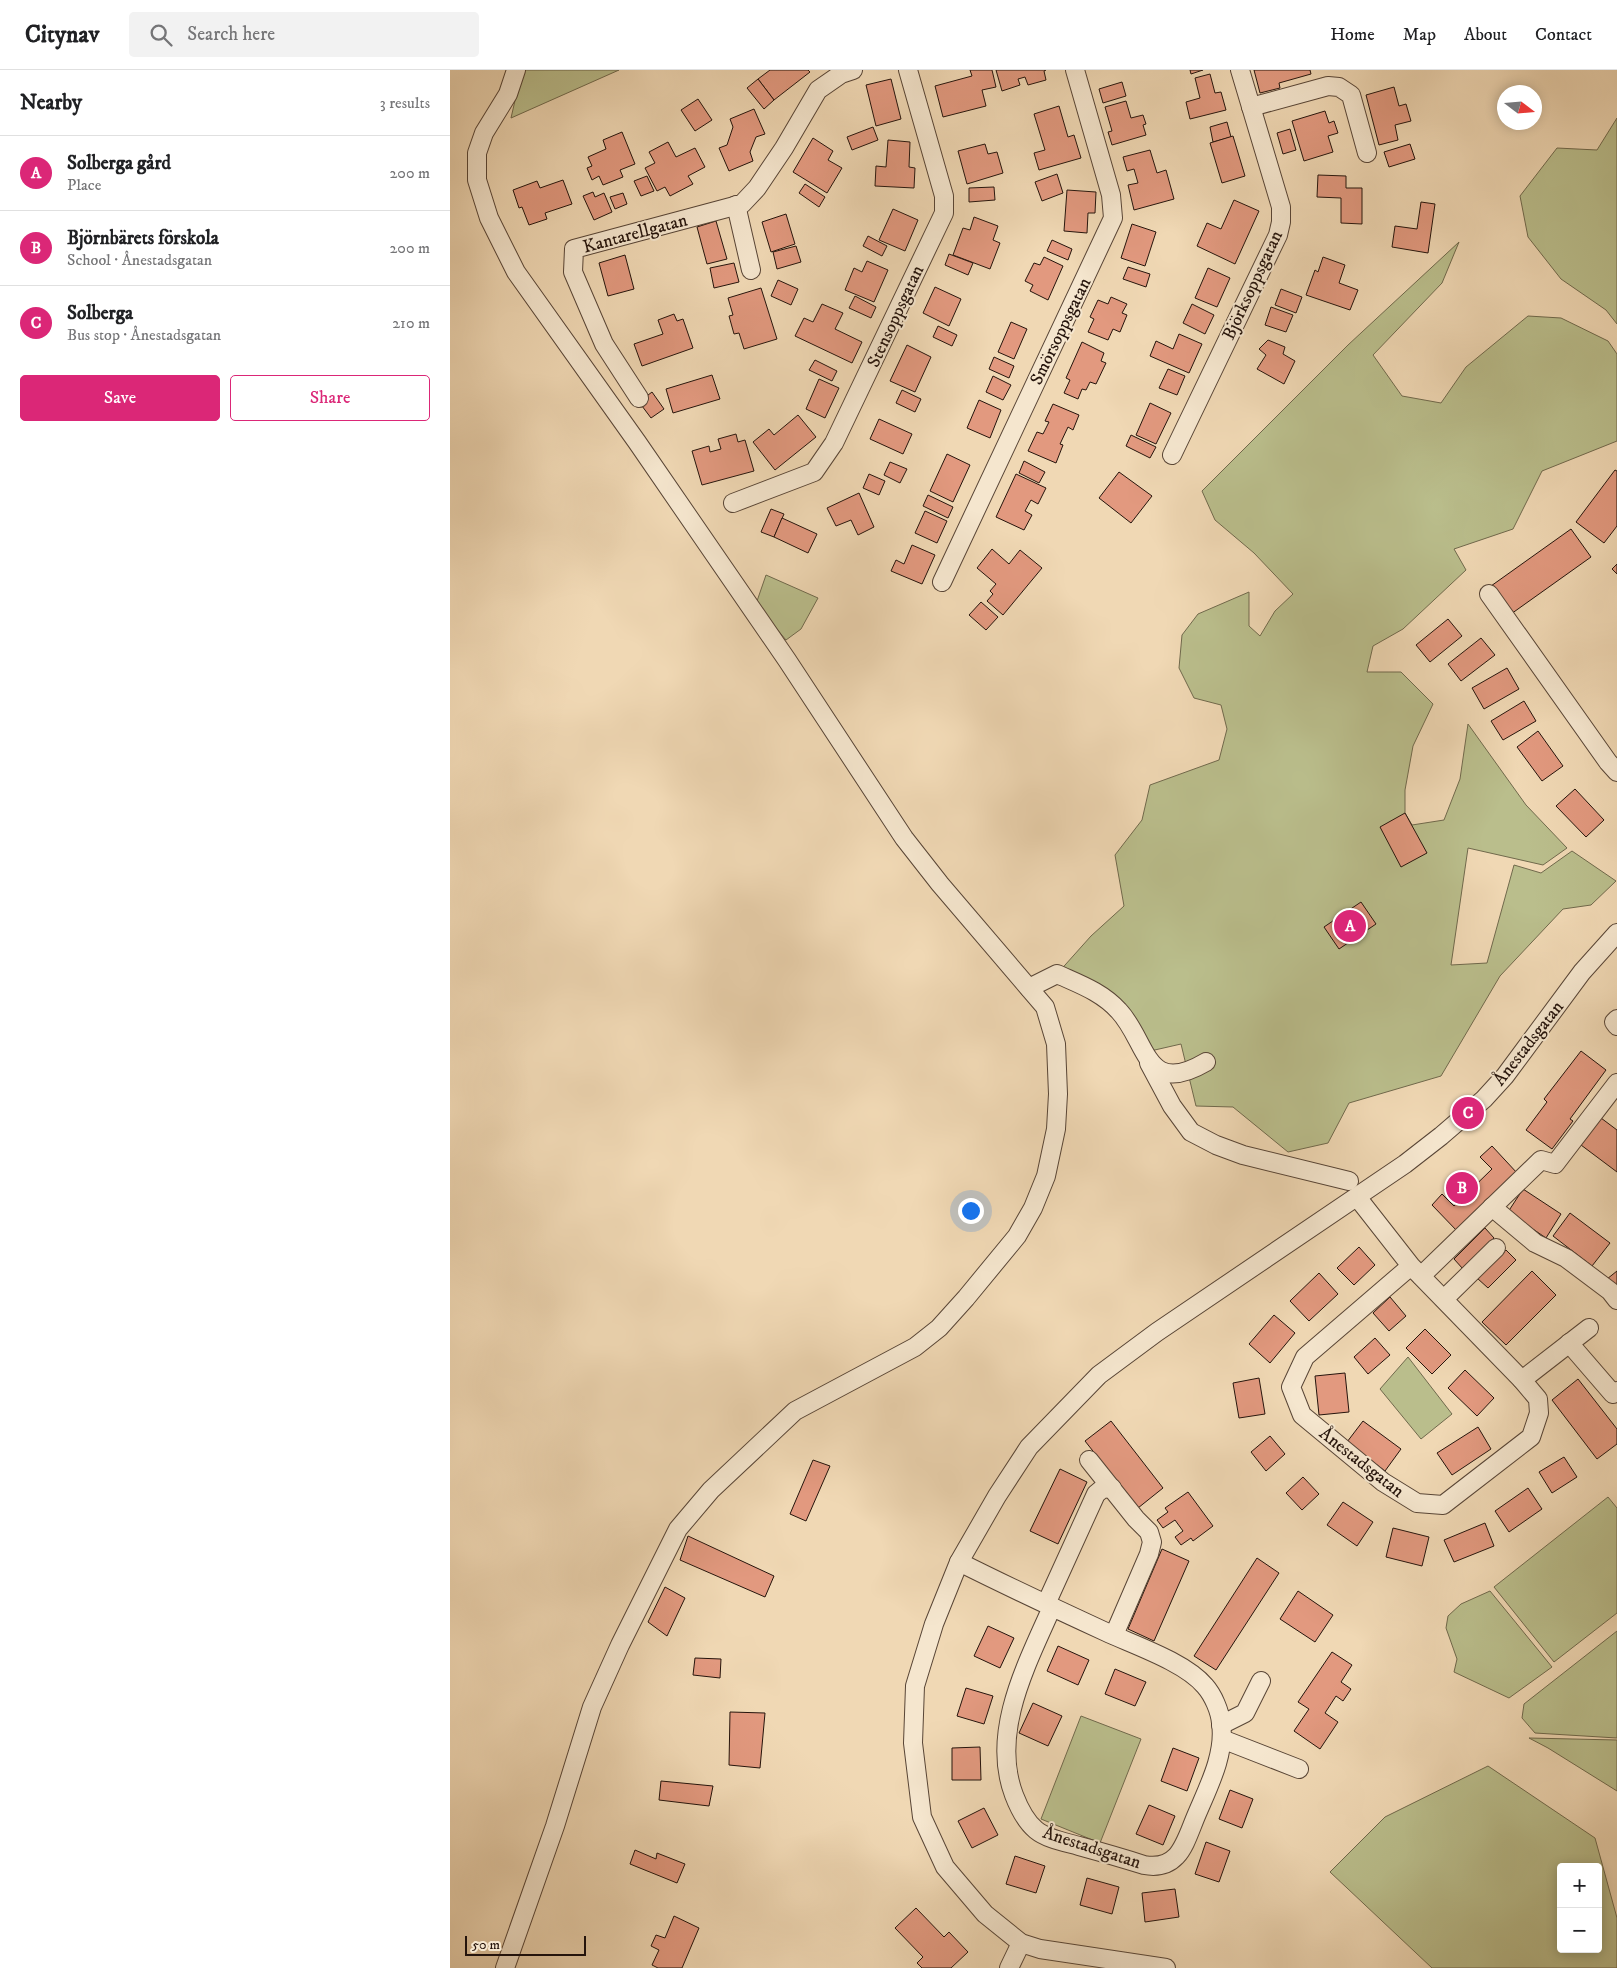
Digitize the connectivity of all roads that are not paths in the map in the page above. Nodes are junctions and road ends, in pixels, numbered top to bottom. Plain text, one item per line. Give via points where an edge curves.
1 (516, 70) edge
2 (853, 70) edge
3 (908, 70) edge
4 (1075, 70) edge
5 (1240, 70) edge
6 (1251, 107) junction
7 (1367, 153) dead end
8 (736, 205) junction
9 (752, 270) dead end
10 (639, 398) dead end
11 (1172, 455) dead end
12 (733, 502) dead end
13 (942, 582) dead end
14 (1489, 594) dead end
15 (1614, 763) edge
16 (1617, 933) edge
17 (1029, 988) junction
18 (1617, 1019) edge
19 (1617, 1026) edge
20 (1206, 1062) dead end
21 (1149, 1063) junction
22 (1617, 1083) edge
23 (1611, 1102) edge
24 (1349, 1181) dead end
25 (1357, 1197) junction
26 (1492, 1207) junction
27 (1496, 1248) dead end
28 (1416, 1271) junction
29 (1444, 1299) junction
30 (1617, 1300) edge
31 (1589, 1328) dead end
32 (1569, 1343) junction
33 (1522, 1380) junction
34 (1616, 1395) edge
35 (1089, 1460) dead end
36 (1112, 1488) junction
37 (959, 1562) junction
38 (1049, 1606) junction
39 (1114, 1635) junction
40 (1261, 1682) dead end
41 (1222, 1732) junction
42 (1299, 1769) dead end
43 (1021, 1943) junction
44 (505, 1968) edge
45 (1009, 1968) edge
46 (1166, 1968) edge

1 - 17 street via 508,94 484,133 477,153 477,180 489,218 516,272 787,660 904,838
2 - 8 street, Kantarellgatan via 818,90 757,188 742,204
3 - 12 street, Stensoppsgatan via 944,196 944,213 834,443 814,472
4 - 13 street, Smörsoppsgatan via 1111,195 1113,218
5 - 6 street, Björksoppsgatan
6 - 7 street via 1328,86 1338,87 1351,95
6 - 11 street, Björksoppsgatan via 1280,207 1278,235
8 - 9 street
8 - 10 street, Kantarellgatan via 574,249 573,272 604,344
14 - 15 street
16 - 25 street, Ånestadsgatan via 1582,972 1505,1076 1484,1099 1441,1136
17 - 21 street via 1057,974 1102,995 1120,1012
17 - 44 street via 1045,1007 1056,1044 1058,1094 1056,1129 1046,1176 1033,1208 1016,1236 939,1328 915,1347 795,1411 711,1490 678,1529 592,1707 555,1826
18 - 19 street via 1614,1022
20 - 21 street via 1168,1074
21 - 24 street via 1172,1106 1192,1132 1242,1155
22 - 23 street
23 - 26 street via 1555,1164 1541,1160
25 - 28 street, Ånestadsgatan
25 - 37 street, Ånestadsgatan via 1099,1375 1029,1447
26 - 28 street
26 - 30 street via 1535,1243 1566,1258
27 - 29 street
28 - 29 street, Ånestadsgatan
28 - 33 street, Ånestadsgatan via 1305,1357 1291,1388 1302,1414 1382,1482 1417,1503 1443,1505 1531,1437 1539,1413 1538,1399
29 - 33 street, Ånestadsgatan
31 - 32 street
32 - 33 street
32 - 34 street
35 - 36 street
36 - 38 street via 1102,1489 1096,1494
36 - 39 street via 1149,1532 1152,1542
37 - 38 street, Ånestadsgatan
37 - 43 street, Ånestadsgatan via 934,1624 915,1686 913,1743 922,1817 945,1867 985,1914
38 - 39 street, Ånestadsgatan
38 - 41 street, Ånestadsgatan via 1011,1712 1006,1754 1010,1784 1019,1807 1028,1823 1038,1831 1144,1865 1168,1864 1177,1857 1186,1840 1217,1762
39 - 41 street, Ånestadsgatan via 1169,1661 1205,1686 1215,1701
40 - 41 street via 1245,1713
41 - 42 street
43 - 45 street
43 - 46 street, Ånestadsgatan via 1040,1949

